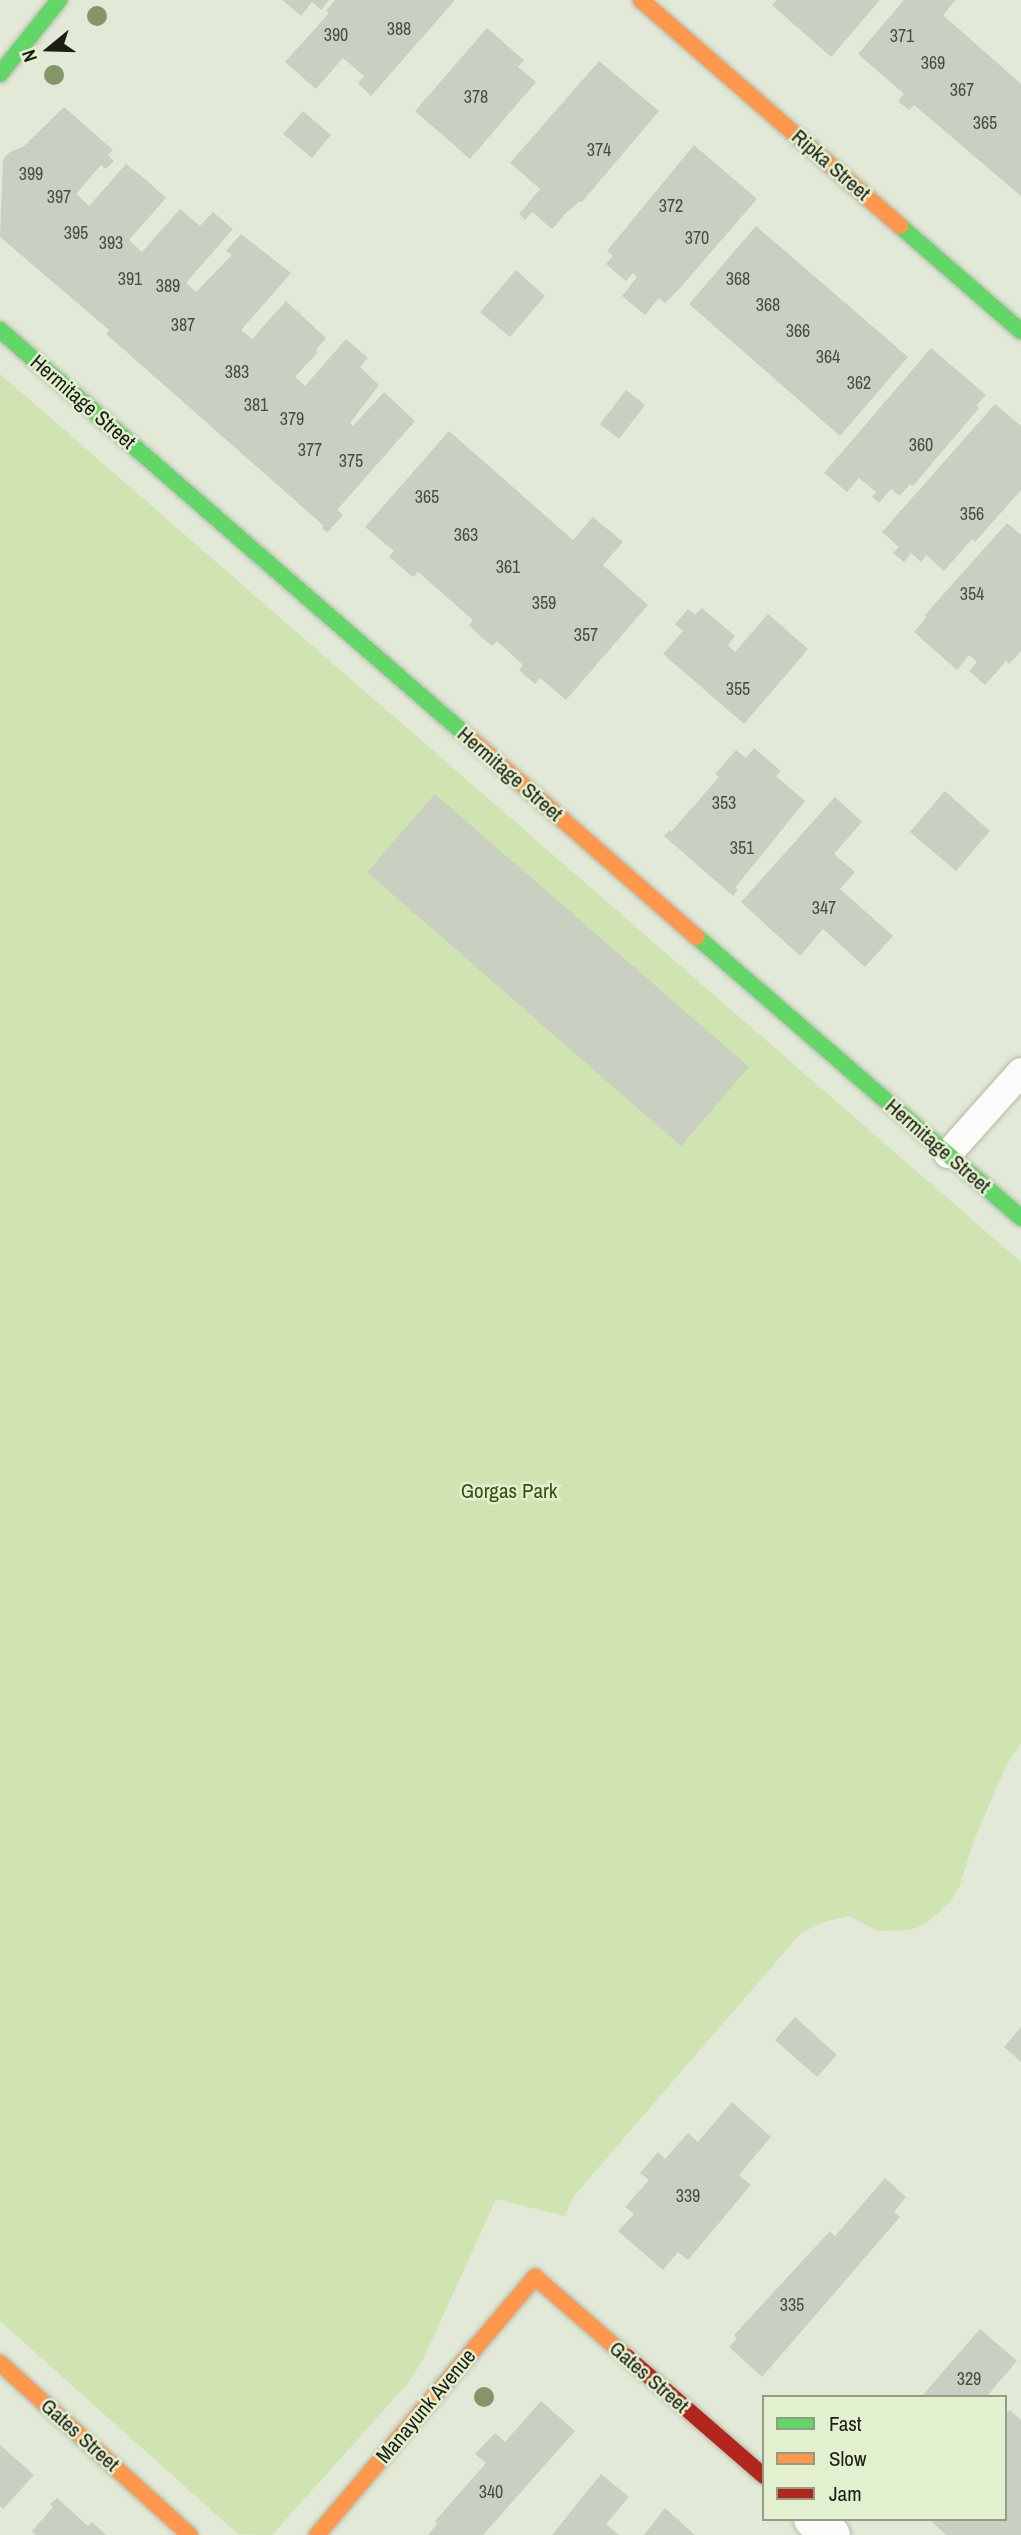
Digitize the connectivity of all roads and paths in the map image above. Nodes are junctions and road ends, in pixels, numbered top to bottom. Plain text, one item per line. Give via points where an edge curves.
1 (60, 0) edge
2 (641, 0) edge
3 (0, 74) edge
4 (0, 330) edge
5 (1021, 331) edge
6 (1021, 1072) edge
7 (948, 1154) junction
8 (1021, 1218) edge
9 (535, 2277) joint
10 (1, 2366) edge
11 (762, 2474) edge
12 (815, 2521) edge
13 (190, 2535) edge
14 (317, 2535) edge
15 (831, 2535) edge

1 - 3 street
2 - 5 street, Ripka Street
4 - 7 street, Hermitage Street
6 - 7 lane
7 - 8 street, Hermitage Street
9 - 11 street, Gates Street
9 - 14 street, Manayunk Avenue
10 - 13 street, Gates Street
12 - 15 street

